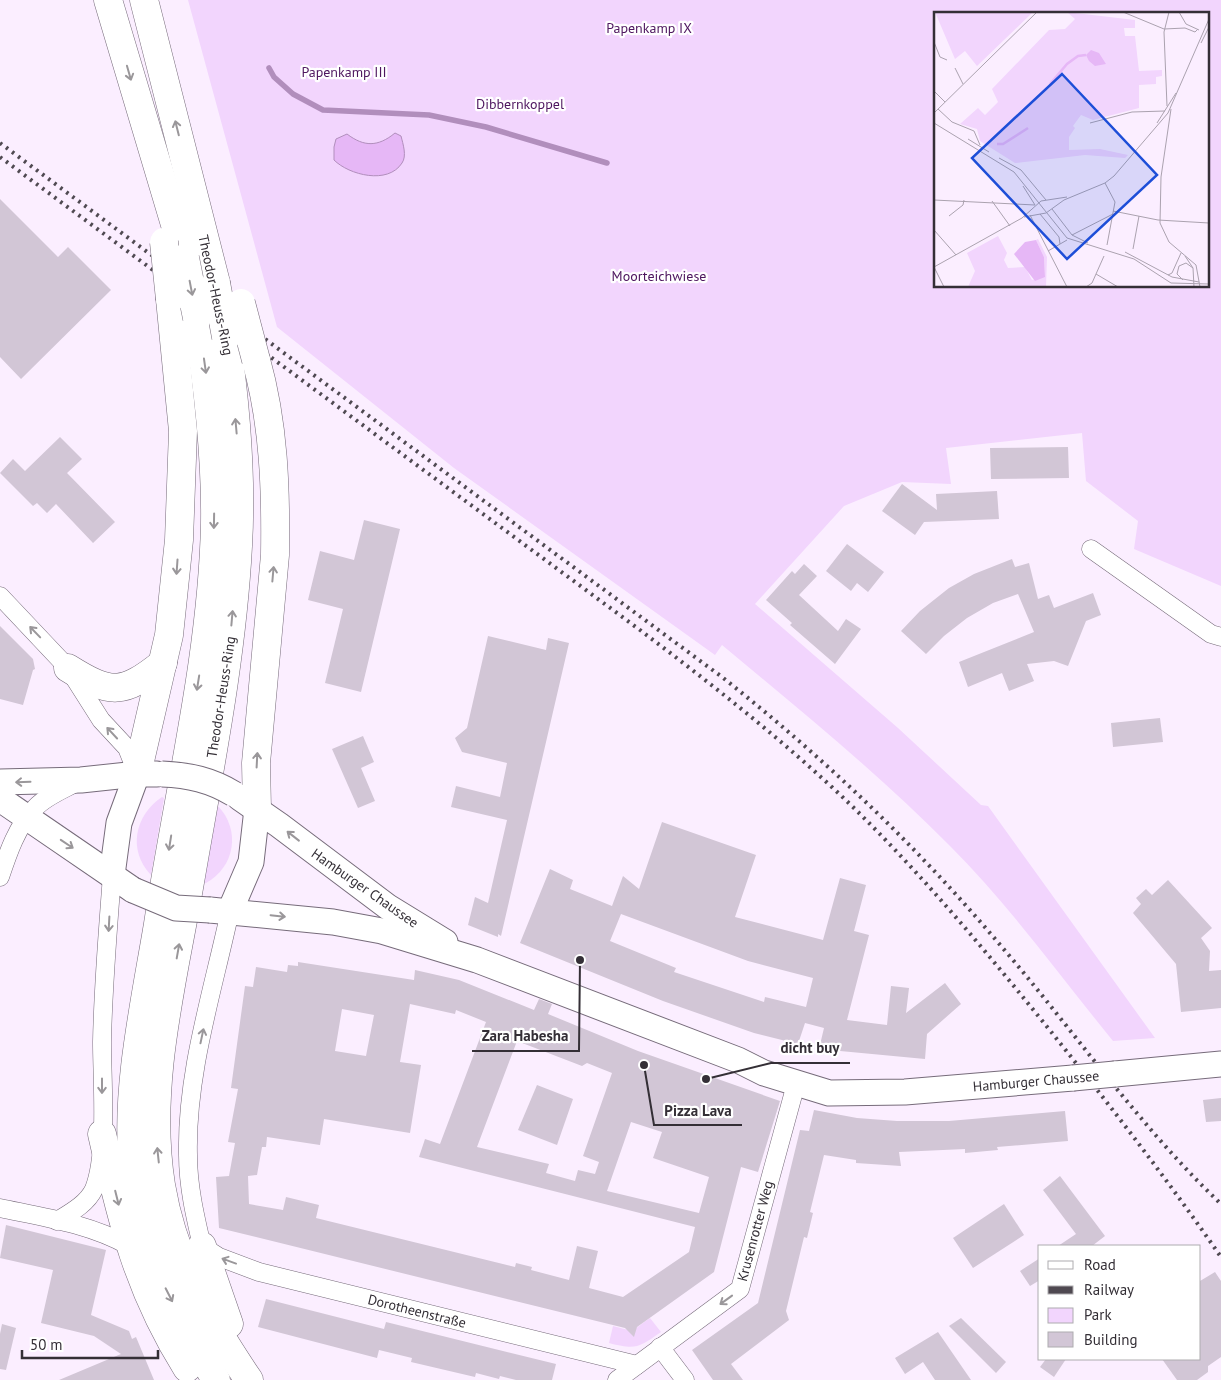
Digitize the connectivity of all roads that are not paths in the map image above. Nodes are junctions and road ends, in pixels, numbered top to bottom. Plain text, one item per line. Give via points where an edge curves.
1 (108, 0) edge
2 (144, 0) edge
3 (153, 152) junction
4 (189, 175) junction
5 (1091, 549) dead end
6 (0, 596) edge
7 (1221, 637) edge
8 (163, 664) junction
9 (68, 668) junction
10 (149, 774) junction
11 (81, 780) junction
12 (0, 782) edge
13 (0, 800) edge
14 (257, 809) junction
15 (27, 817) junction
16 (112, 875) junction
17 (0, 877) edge
18 (220, 910) junction
19 (477, 960) junction
20 (738, 1060) junction
21 (1221, 1064) edge
22 (796, 1084) junction
23 (850, 1092) junction
24 (102, 1134) junction
25 (0, 1208) edge
26 (57, 1221) junction
27 (129, 1246) junction
28 (202, 1246) junction
29 (660, 1348) junction
30 (637, 1365) junction
31 (195, 1380) edge
32 (216, 1380) edge
33 (249, 1380) edge
34 (254, 1380) edge
35 (617, 1380) edge
36 (684, 1380) edge

1 -> 3 highway, Theodor-Heuss-Ring
4 -> 2 highway, Theodor-Heuss-Ring
3 -> 8 highway, bridge via 182,403 183,460 176,585
3 -> 32 highway, Theodor-Heuss-Ring, bridge via 185,258 197,318 212,425 215,524 203,651 165,872 134,1084 133,1162 144,1225 165,1288
14 -> 4 highway, bridge via 256,763 275,555 270,420 241,303
33 -> 4 highway, Theodor-Heuss-Ring, bridge via 208,1318 180,1253 162,1186 156,1117 170,999 231,630 238,546 235,411 226,337
5 - 7 street via 1211,634
9 -> 6 street
8 - 9 highway via 138,683 124,688 96,684
8 - 10 highway
10 -> 9 street via 96,713
10 - 11 main road, Hamburger Chaussee
10 - 14 main road, Hamburger Chaussee, bridge via 178,774 210,782
10 - 16 main road via 119,823
11 -> 12 main road, Hamburger Chaussee
11 - 15 street via 36,806
13 - 15 main road, Hamburger Chaussee
14 - 18 main road via 251,862
19 -> 14 main road, Hamburger Chaussee via 388,907
15 -> 16 main road, Hamburger Chaussee
15 - 17 street
16 - 18 main road, Hamburger Chaussee, bridge via 134,890 176,908
16 -> 24 street via 102,1040
18 -> 19 main road, Hamburger Chaussee via 363,927
28 -> 18 street via 191,1198 188,1158 192,1084
19 - 20 main road, Hamburger Chaussee
20 - 22 main road, Hamburger Chaussee
20 - 23 main road, Hamburger Chaussee via 764,1059 834,1080
21 - 23 main road, Hamburger Chaussee, bridge via 905,1092
22 - 23 main road, Hamburger Chaussee via 829,1093
22 -> 29 street, Krusenrotter Weg via 740,1290
24 - 26 street via 93,1190 80,1206
24 -> 27 highway
25 - 26 street
26 - 27 street via 108,1236
27 - 31 highway via 158,1316
30 -> 28 street, Dorotheenstraße via 259,1272 219,1257
28 - 34 highway via 222,1307
29 - 30 street, Krusenrotter Weg
29 - 36 street
30 - 35 street, Krusenrotter Weg

